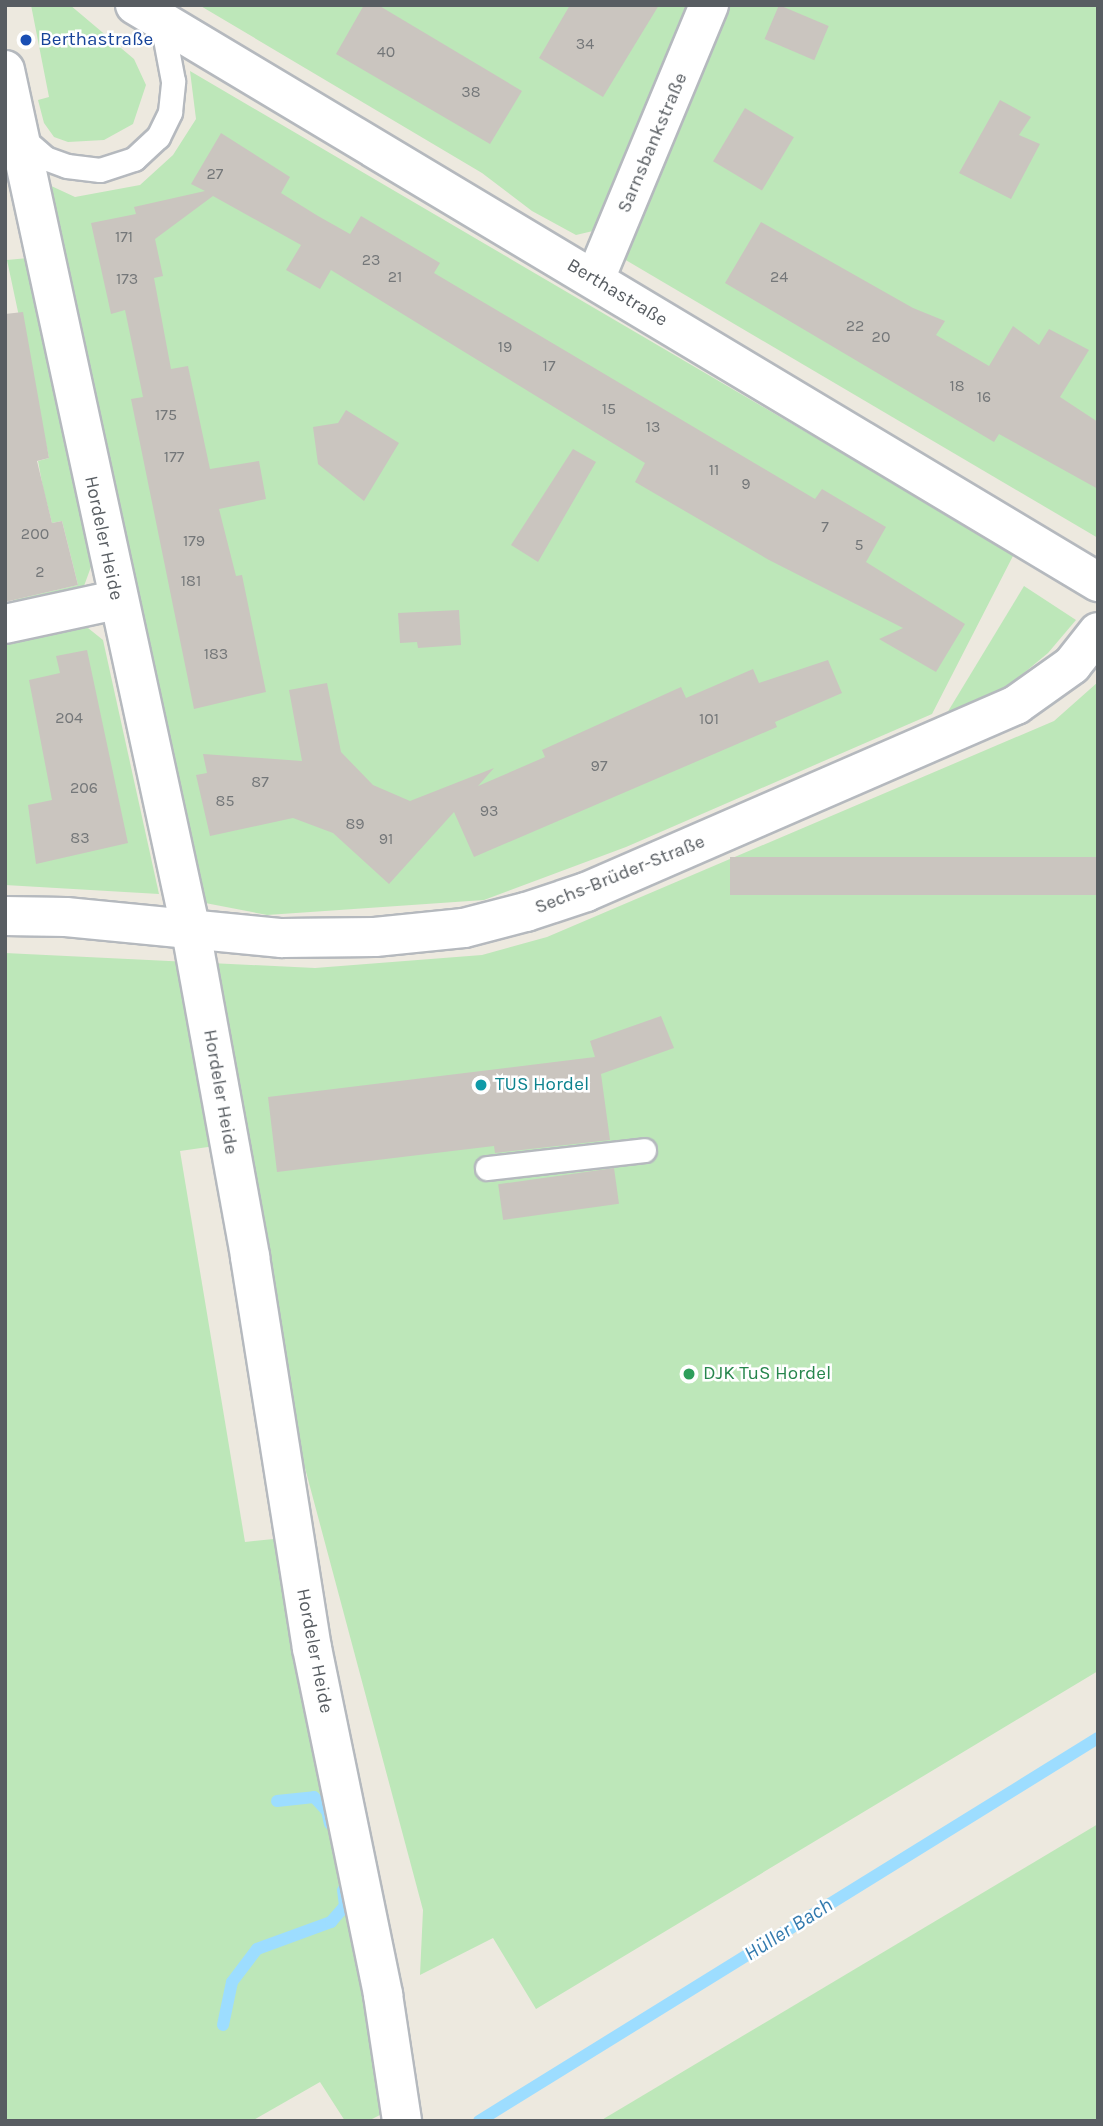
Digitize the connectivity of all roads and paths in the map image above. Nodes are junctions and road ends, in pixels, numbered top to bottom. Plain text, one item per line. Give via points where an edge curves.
1 (709, 5) edge
2 (148, 14) edge
3 (5, 70) edge
4 (20, 136) junction
5 (595, 279) junction
6 (1098, 582) edge
7 (116, 600) junction
8 (5, 624) edge
9 (1098, 632) edge
10 (5, 916) edge
11 (191, 931) junction
12 (644, 1150) dead end
13 (487, 1168) dead end
14 (401, 2113) edge

1 - 5 street, Sarnsbankstraße
2 - 4 lane via 173,81 170,112 158,137 134,159 100,170 45,158
2 - 5 street, Berthastraße
3 - 4 street, Hordeler Heide
4 - 7 street, Hordeler Heide
5 - 6 street, Berthastraße
7 - 8 street
7 - 11 street, Hordeler Heide
9 - 11 street, Sechs-Brüder-Straße via 1072,665 1016,705 586,892 526,912 464,928 375,937 282,938
10 - 11 street, Sechs-Brüder-Straße via 66,917
11 - 14 street, Hordeler Heide via 250,1257 312,1648 383,1995
12 - 13 lane

